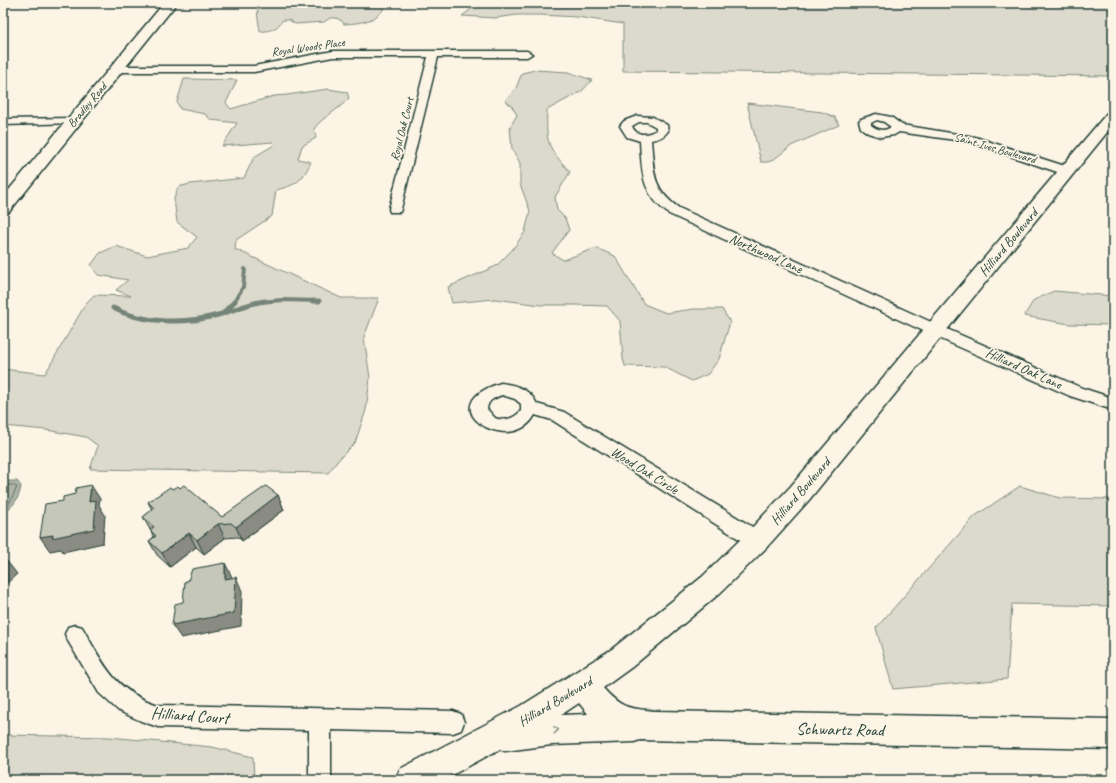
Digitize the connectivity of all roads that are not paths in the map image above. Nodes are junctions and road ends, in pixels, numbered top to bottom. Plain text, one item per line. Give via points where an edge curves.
1 (171, 3) edge
2 (434, 54) junction
3 (527, 54) dead end
4 (116, 70) junction
5 (1113, 115) edge
6 (74, 121) junction
7 (3, 122) edge
8 (897, 128) dead end
9 (645, 137) dead end
10 (1067, 170) junction
11 (3, 208) edge
12 (395, 209) dead end
13 (935, 330) junction
14 (1113, 404) edge
15 (529, 408) dead end
16 (757, 540) junction
17 (75, 634) dead end
18 (583, 685) junction
19 (320, 721) junction
20 (453, 722) dead end
21 (655, 726) junction
22 (1113, 734) edge
23 (490, 739) junction
24 (320, 780) edge
25 (411, 780) edge

1 - 4 street, Bradley Road
2 - 3 street, Royal Woods Place
2 - 4 street, Royal Woods Place via 333,54 254,69
2 - 12 street, Royal Oak Court
4 - 6 street, Bradley Road
5 - 10 street, Hilliard Boulevard
6 - 7 street
6 - 11 street, Bradley Road
8 - 10 street, Saint Ives Boulevard via 971,139
9 - 13 street, Northwood Lane via 650,184 659,200 669,208
10 - 13 street, Hilliard Boulevard
13 - 14 street, Hilliard Oak Lane via 1076,392
13 - 16 street, Hilliard Boulevard via 839,447
15 - 16 street, Wood Oak Circle via 558,416
16 - 18 street, Hilliard Boulevard via 712,584 622,658
17 - 19 street, Hilliard Court via 106,686 124,702 148,713 169,717
18 - 21 street, Schwartz Road via 600,706 620,721
18 - 23 street, Hilliard Boulevard
19 - 20 street, Hilliard Court
19 - 24 street
21 - 22 street, Schwartz Road
23 -> 21 street via 552,730
23 - 25 street, Hilliard Boulevard

